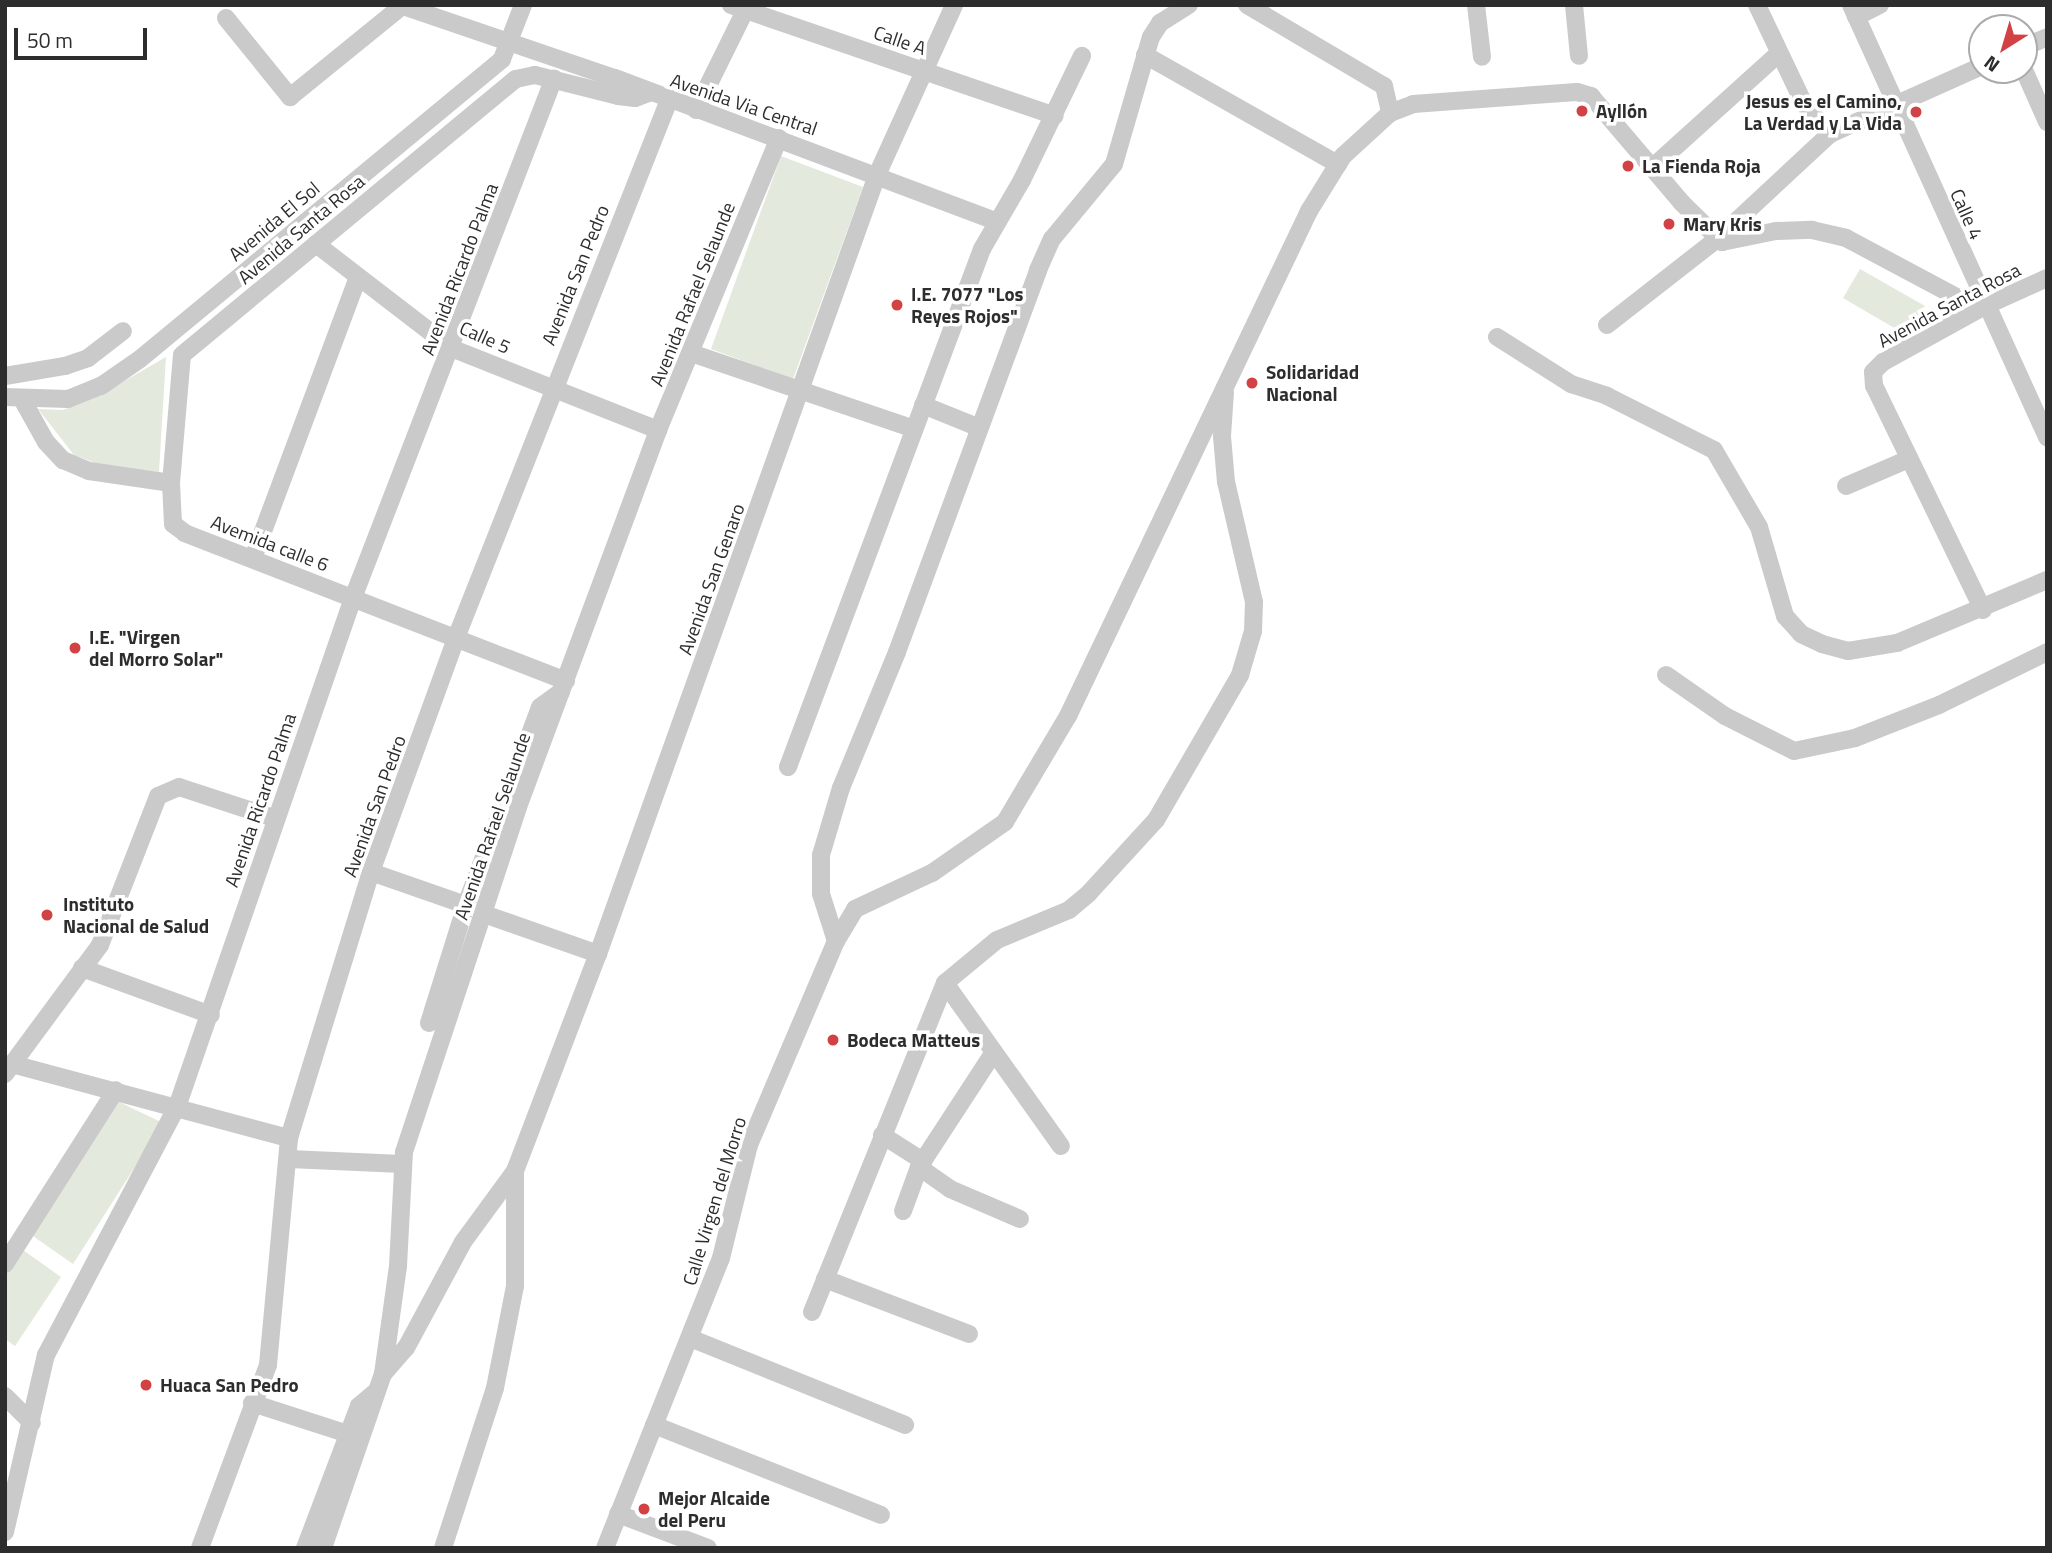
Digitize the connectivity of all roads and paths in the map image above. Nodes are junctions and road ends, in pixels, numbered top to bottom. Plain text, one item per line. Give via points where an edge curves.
1 (523, 5) edge
2 (954, 5) edge
3 (1189, 5) edge
4 (1247, 5) edge
5 (1476, 5) edge
6 (1574, 5) edge
7 (1757, 5) edge
8 (1881, 5) edge
9 (401, 6) edge
10 (742, 7) edge
11 (1853, 11) edge
12 (226, 18) dead end
13 (508, 42) junction
14 (1778, 54) junction
15 (1145, 55) junction
16 (1082, 56) dead end
17 (1579, 56) dead end
18 (1482, 57) dead end
19 (924, 71) junction
20 (1968, 72) edge
21 (554, 78) junction
22 (2030, 84) edge
23 (649, 93) junction
24 (668, 100) junction
25 (1896, 105) junction
26 (696, 110) junction
27 (1390, 113) junction
28 (1055, 116) junction
29 (2047, 122) edge
30 (1830, 134) junction
31 (779, 138) junction
32 (1338, 164) junction
33 (1653, 167) junction
34 (877, 175) junction
35 (995, 221) junction
36 (1717, 239) junction
37 (316, 244) junction
38 (358, 277) junction
39 (2047, 278) edge
40 (1985, 306) junction
41 (1607, 325) dead end
42 (123, 331) dead end
43 (1497, 337) dead end
44 (451, 348) junction
45 (691, 353) junction
46 (5, 376) edge
47 (1226, 380) junction
48 (553, 388) junction
49 (803, 391) junction
50 (13, 398) edge
51 (923, 405) junction
52 (980, 428) junction
53 (914, 429) junction
54 (658, 430) junction
55 (2047, 438) edge
56 (1909, 459) junction
57 (171, 483) junction
58 (1846, 486) dead end
59 (253, 558) junction
60 (2047, 580) edge
61 (353, 598) junction
62 (1983, 610) junction
63 (456, 638) junction
64 (2047, 652) edge
65 (1666, 675) dead end
66 (563, 687) junction
67 (788, 767) dead end
68 (274, 818) junction
69 (371, 873) junction
70 (466, 905) junction
71 (484, 914) junction
72 (836, 941) junction
73 (598, 954) junction
74 (82, 968) junction
75 (945, 983) junction
76 (211, 1015) junction
77 (429, 1023) dead end
78 (995, 1052) junction
79 (8, 1069) edge
80 (116, 1090) junction
81 (177, 1107) junction
82 (882, 1135) junction
83 (289, 1138) junction
84 (1061, 1146) dead end
85 (289, 1159) junction
86 (402, 1164) junction
87 (921, 1164) junction
88 (515, 1171) junction
89 (903, 1211) dead end
90 (1020, 1219) dead end
91 (5, 1264) edge
92 (825, 1279) junction
93 (812, 1312) dead end
94 (969, 1334) dead end
95 (690, 1338) junction
96 (380, 1382) junction
97 (5, 1396) edge
98 (253, 1403) junction
99 (32, 1423) junction
100 (654, 1425) junction
101 (905, 1425) dead end
102 (348, 1434) junction
103 (618, 1514) junction
104 (881, 1515) dead end
105 (5, 1532) edge
106 (200, 1548) edge
107 (305, 1548) edge
108 (323, 1548) edge
109 (443, 1548) edge
110 (605, 1548) edge
111 (708, 1548) edge

1 - 13 street, Avenida El Sol
2 - 19 street, Avenida San Genaro
3 - 15 street via 1160,23
4 - 27 street via 1384,86
5 - 18 street
6 - 17 street
7 - 14 street
8 - 11 street
9 - 12 street via 290,97
9 - 13 street
10 - 19 street, Calle A
10 - 26 street
11 - 25 street, Calle 4
13 - 23 street
13 - 50 street, Avenida El Sol via 502,59 140,359 101,386 68,399
14 - 30 street via 1804,104
14 - 33 street
15 - 32 street
15 - 52 street via 1114,164 1052,239
16 - 28 street
19 - 28 street, Calle A
19 - 34 street, Avenida San Genaro
20 - 25 street
21 - 23 street, Avenida Via Central via 618,96 635,98
21 - 37 street, Avenida Santa Rosa via 516,79
21 - 44 street, Avenida Ricardo Palma
22 - 29 street
23 - 24 street, Avenida Via Central
24 - 26 street, Avenida Via Central
24 - 48 street, Avenida San Pedro
25 - 30 street
25 - 40 street, Calle 4
26 - 31 street, Avenida Via Central
27 - 32 street
27 - 33 street via 1413,104 1577,92 1602,105
28 - 35 street
30 - 36 street
31 - 34 street, Avenida Via Central
31 - 45 street, Avenida Rafael Selaunde
32 - 47 street via 1309,211
33 - 36 street
34 - 35 street, Avenida Via Central
34 - 49 street, Avenida San Genaro
35 - 51 street
36 - 40 street via 1729,242 1776,231 1812,230 1834,236 1962,300
36 - 41 street
37 - 38 street, Calle 5
37 - 57 street, Avenida Santa Rosa via 182,355
38 - 44 street, Calle 5
38 - 59 street
39 - 40 street, Avenida Santa Rosa
40 - 55 street, Calle 4
40 - 56 street, Avenida Santa Rosa via 1883,362 1873,372 1874,386
42 - 46 street via 88,358
43 - 62 street via 1571,384 1714,450 1759,527 1785,616 1801,634 1848,651 1873,649
44 - 48 street, Calle 5
44 - 61 street, Avenida Ricardo Palma
45 - 49 street
45 - 54 street, Avenida Rafael Selaunde
47 - 72 street, Calle Virgen del Morro via 1068,716 1005,822 932,873 855,909
47 - 75 street via 1222,436 1226,482 1254,602 1253,631 1240,675 1156,820 1089,893 1069,910 997,940
48 - 54 street, Calle 5
48 - 63 street, Avenida San Pedro
49 - 53 street
49 - 73 street, Avenida San Genaro
50 - 57 street via 63,460 89,471
51 - 52 street
51 - 53 street
52 - 72 street via 829,821 821,855 821,894
53 - 67 street
54 - 66 street, Avenida Rafael Selaunde
56 - 58 street
56 - 62 street
57 - 59 street, Avemida calle 6 via 173,524
59 - 61 street, Avemida calle 6
60 - 62 street
61 - 63 street, Avemida calle 6
61 - 68 street, Avenida Ricardo Palma
63 - 66 street, Avemida calle 6
63 - 69 street, Avenida San Pedro
64 - 65 street via 1855,738 1794,751 1725,716
66 - 70 street via 540,707
66 - 71 street, Avenida Rafael Selaunde
68 - 74 street via 178,787 167,788 158,796 116,913
68 - 76 street, Avenida Ricardo Palma
69 - 70 street
69 - 83 street, Avenida San Pedro
70 - 77 street
71 - 73 street
71 - 86 street, Avenida Rafael Selaunde
72 - 95 street, Calle Virgen del Morro via 749,1145 721,1258
73 - 88 street, Avenida San Genaro
74 - 76 street
74 - 79 street
75 - 78 street
75 - 82 street
76 - 81 street, Avenida Ricardo Palma
78 - 84 street
78 - 87 street
79 - 80 street
80 - 81 street
80 - 91 street
81 - 83 street
81 - 99 street, Avenida Ricardo Palma via 46,1355
82 - 87 street
82 - 92 street
83 - 85 street, Avenida San Pedro
85 - 86 street
85 - 98 street, Avenida San Pedro via 268,1365
86 - 96 street, Avenida Rafael Selaunde via 398,1266
87 - 89 street
87 - 90 street via 950,1189
88 - 96 street via 463,1242 406,1348
88 - 109 street via 515,1286 495,1388 467,1488
92 - 93 street
92 - 94 street
95 - 100 street, Calle Virgen del Morro
95 - 101 street
96 - 102 street via 363,1399
96 - 108 street, Avenida Rafael Selaunde
97 - 99 street
98 - 102 street
98 - 106 street, Avenida San Pedro
99 - 105 street, Avenida Ricardo Palma
100 - 103 street, Calle Virgen del Morro
100 - 104 street
102 - 107 street
103 - 110 street, Calle Virgen del Morro
103 - 111 street

